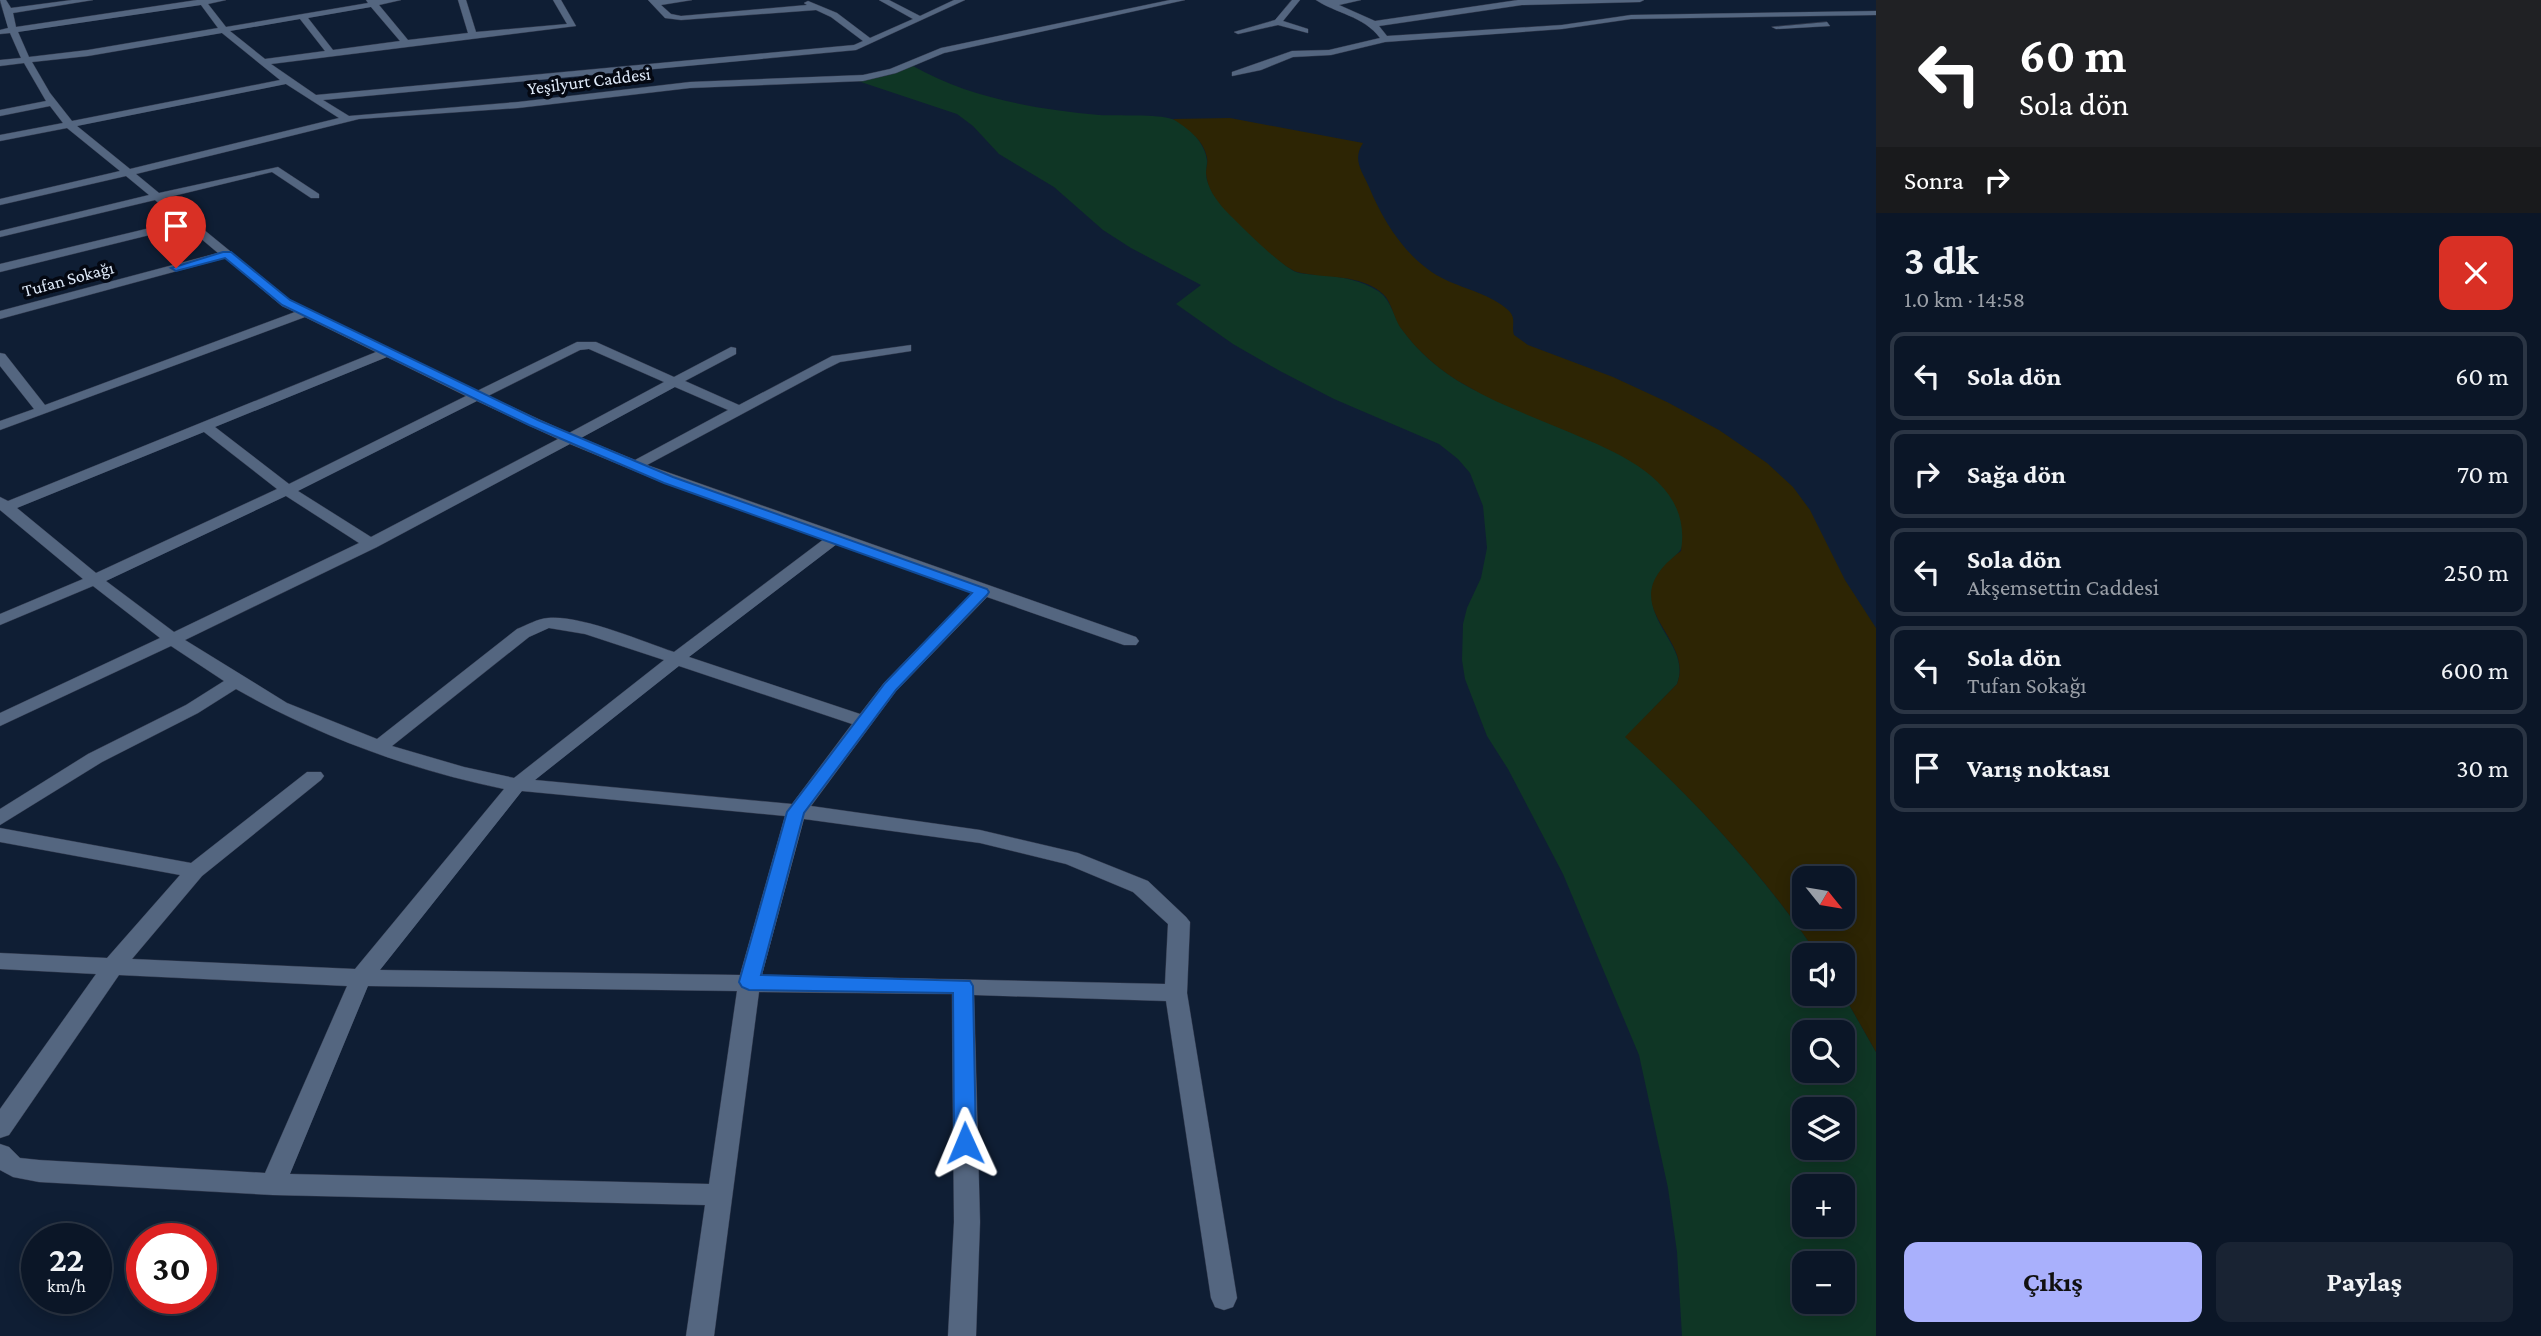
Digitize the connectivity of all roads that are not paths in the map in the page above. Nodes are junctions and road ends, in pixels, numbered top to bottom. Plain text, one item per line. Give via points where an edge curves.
1 (2, 0) edge
2 (89, 0) edge
3 (222, 0) edge
4 (397, 0) edge
5 (463, 0) edge
6 (557, 0) edge
7 (688, 0) edge
8 (801, 0) edge
9 (883, 0) edge
10 (1181, 0) edge
11 (1296, 0) edge
12 (1357, 0) edge
13 (1640, 0) edge
14 (1710, 0) edge
15 (1720, 0) edge
16 (203, 1) edge
17 (956, 1) edge
18 (372, 2) edge
19 (654, 2) edge
20 (1324, 2) edge
21 (1520, 2) edge
22 (1545, 4) junction
23 (817, 7) junction
24 (1668, 7) dead end
25 (1469, 8) junction
26 (1431, 9) junction
27 (10, 11) junction
28 (1876, 11) edge
29 (1569, 12) dead end
30 (1581, 13) dead end
31 (1444, 14) junction
32 (302, 16) junction
33 (108, 17) junction
34 (1659, 17) junction
35 (920, 19) junction
36 (1609, 20) junction
37 (1278, 22) junction
38 (1876, 22) edge
39 (1370, 23) junction
40 (1776, 27) dead end
41 (13, 30) junction
42 (224, 30) junction
43 (1305, 31) dead end
44 (0, 32) edge
45 (1238, 32) dead end
46 (473, 35) junction
47 (1385, 39) junction
48 (869, 40) junction
49 (406, 43) junction
50 (331, 53) junction
51 (26, 60) junction
52 (263, 62) junction
53 (0, 63) edge
54 (1235, 74) dead end
55 (287, 81) junction
56 (314, 98) junction
57 (51, 103) junction
58 (0, 113) edge
59 (346, 119) junction
60 (69, 124) junction
61 (0, 138) edge
62 (128, 174) junction
63 (0, 190) edge
64 (315, 196) dead end
65 (156, 197) junction
66 (4, 201) edge
67 (187, 222) junction
68 (0, 234) edge
69 (227, 254) junction
70 (0, 268) edge
71 (307, 313) junction
72 (0, 315) edge
73 (906, 348) dead end
74 (731, 351) dead end
75 (387, 352) junction
76 (0, 357) edge
77 (674, 381) junction
78 (476, 395) junction
79 (42, 410) junction
80 (740, 410) junction
81 (0, 426) edge
82 (205, 426) junction
83 (568, 438) junction
84 (635, 466) junction
85 (288, 490) junction
86 (3, 505) edge
87 (834, 539) junction
88 (371, 544) junction
89 (94, 580) junction
90 (982, 592) junction
91 (0, 620) edge
92 (172, 640) junction
93 (1130, 641) dead end
94 (676, 659) junction
95 (237, 681) junction
96 (0, 720) edge
97 (863, 722) junction
98 (379, 747) junction
99 (314, 776) dead end
100 (517, 785) junction
101 (796, 812) junction
102 (0, 818) edge
103 (0, 835) edge
104 (195, 871) junction
105 (0, 961) edge
106 (114, 965) junction
107 (361, 978) junction
108 (749, 982) junction
109 (963, 986) junction
110 (1176, 993) junction
111 (0, 1128) edge
112 (0, 1154) edge
113 (273, 1184) junction
114 (719, 1195) junction
115 (1224, 1298) dead end
116 (700, 1336) edge
117 (962, 1336) edge

1 - 27 street
2 - 27 street
2 - 33 street
3 - 16 street
4 - 18 street
5 - 46 street
6 - 46 street via 572,26
7 - 19 street
8 - 23 street
9 - 35 street
10 - 59 street, Yeşilyurt Caddesi via 941,51 863,78 690,85
11 - 37 street
12 - 20 street
13 - 22 street
14 - 15 street
16 - 33 street
16 - 42 street
17 - 35 street
18 - 32 street
18 - 49 street
19 - 23 street via 668,16 681,18
20 - 39 street
21 - 22 street
21 - 25 street
22 - 29 street
23 - 48 street
24 - 34 street via 1656,12
25 - 26 street
25 - 31 street
26 - 31 street
26 - 39 street
27 - 41 street
28 - 34 street
30 - 36 street
31 - 39 street
32 - 42 street
32 - 50 street
33 - 41 street
34 - 36 street
35 - 48 street
36 - 47 street
37 - 43 street
37 - 45 street
38 - 40 street
39 - 47 street
41 - 44 street
41 - 51 street
42 - 51 street
42 - 52 street
46 - 49 street
47 - 54 street via 1331,52 1292,54
48 - 56 street via 856,47
49 - 50 street
50 - 52 street
51 - 53 street
51 - 57 street
52 - 55 street
55 - 56 street
55 - 60 street
56 - 59 street
57 - 58 street
57 - 60 street
59 - 62 street, Yeşilyurt Caddesi
60 - 61 street
60 - 62 street
62 - 65 street
62 - 66 street, Yeşilyurt Caddesi
63 - 66 street
64 - 65 street via 274,169
65 - 67 street
65 - 68 street
67 - 69 street
67 - 70 street
69 - 71 street via 286,303
69 - 72 street, Tufan Sokağı
71 - 75 street
71 - 79 street
73 - 80 street via 838,359
74 - 77 street
75 - 78 street
75 - 82 street
76 - 79 street
77 - 78 street via 587,344
77 - 80 street
77 - 83 street
78 - 83 street
78 - 85 street
79 - 81 street
80 - 84 street
82 - 85 street
82 - 86 street
83 - 84 street
83 - 88 street
84 - 87 street
85 - 88 street
85 - 89 street
86 - 89 street
87 - 90 street
87 - 94 street
88 - 92 street
89 - 91 street
89 - 92 street
90 - 93 street
90 - 97 street via 890,687
92 - 95 street
92 - 96 street
94 - 97 street
94 - 98 street via 590,630 546,623 523,633
94 - 100 street
95 - 98 street via 283,708
95 - 102 street via 95,758
97 - 101 street
98 - 100 street
99 - 104 street
100 - 101 street
100 - 107 street
101 - 108 street
101 - 110 street via 879,819 988,838 1073,860 1143,887 1168,904 1179,922
103 - 104 street
104 - 106 street
105 - 106 street
106 - 107 street
106 - 111 street
107 - 108 street
107 - 113 street
108 - 109 street
108 - 114 street
109 - 110 street
109 - 117 street via 967,1222
110 - 115 street
112 - 113 street via 13,1167 29,1170
113 - 114 street
114 - 116 street

